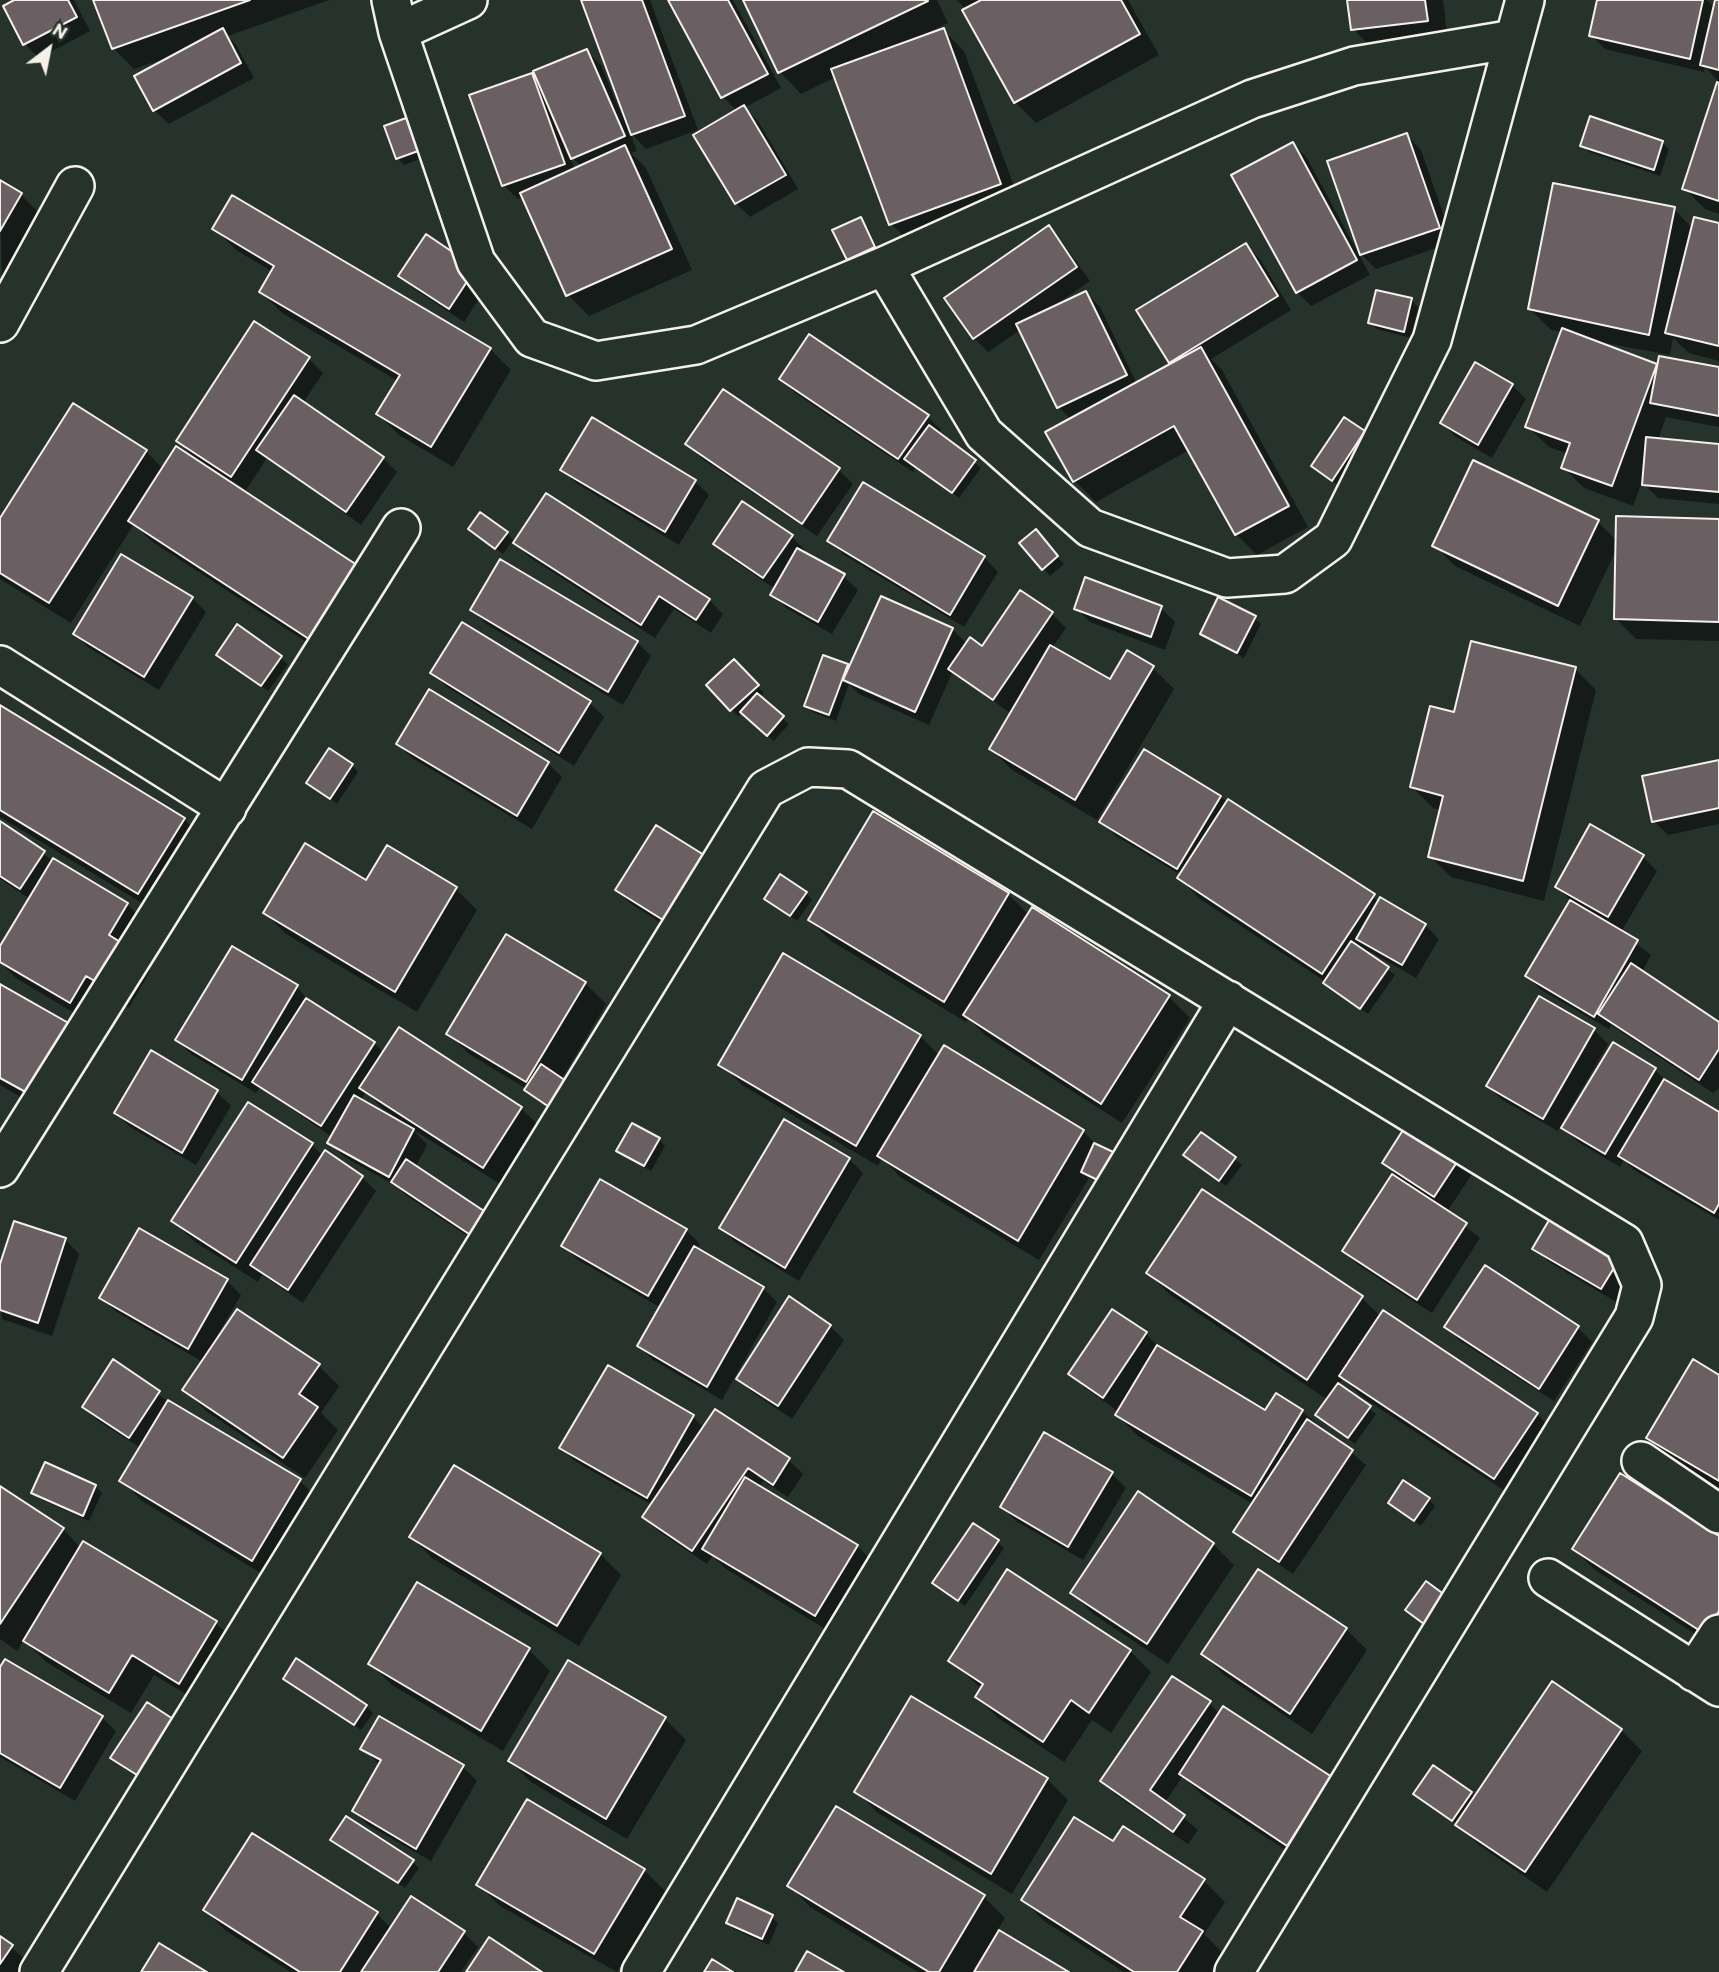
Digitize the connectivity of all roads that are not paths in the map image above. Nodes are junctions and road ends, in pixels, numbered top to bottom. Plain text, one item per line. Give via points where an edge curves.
1 (468, 0) edge
2 (1525, 0) edge
3 (394, 16) edge
4 (1514, 39) junction
5 (75, 186) dead end
6 (884, 266) junction
7 (0, 323) edge
8 (401, 528) dead end
9 (0, 665) edge
10 (227, 808) junction
11 (1228, 1000) junction
12 (0, 1168) edge
13 (1641, 1461) dead end
14 (1719, 1514) edge
15 (1548, 1578) dead end
16 (1719, 1634) edge
17 (1707, 1679) edge
18 (1242, 1969) edge
19 (39, 1972) edge
20 (641, 1972) edge

1 - 3 street
2 - 4 street
3 - 6 street via 477,262 532,338 596,360 696,345
4 - 6 street via 1354,65 1252,99
4 - 6 street via 1432,340 1333,539 1285,574 1227,578 1090,528 984,434
5 - 7 street
8 - 10 street
9 - 10 street
10 - 12 street
11 - 18 street via 1624,1242 1642,1285 1633,1317
11 - 19 street via 848,769 808,766 766,789
11 - 20 street
13 - 14 street
15 - 17 street
16 - 17 street

